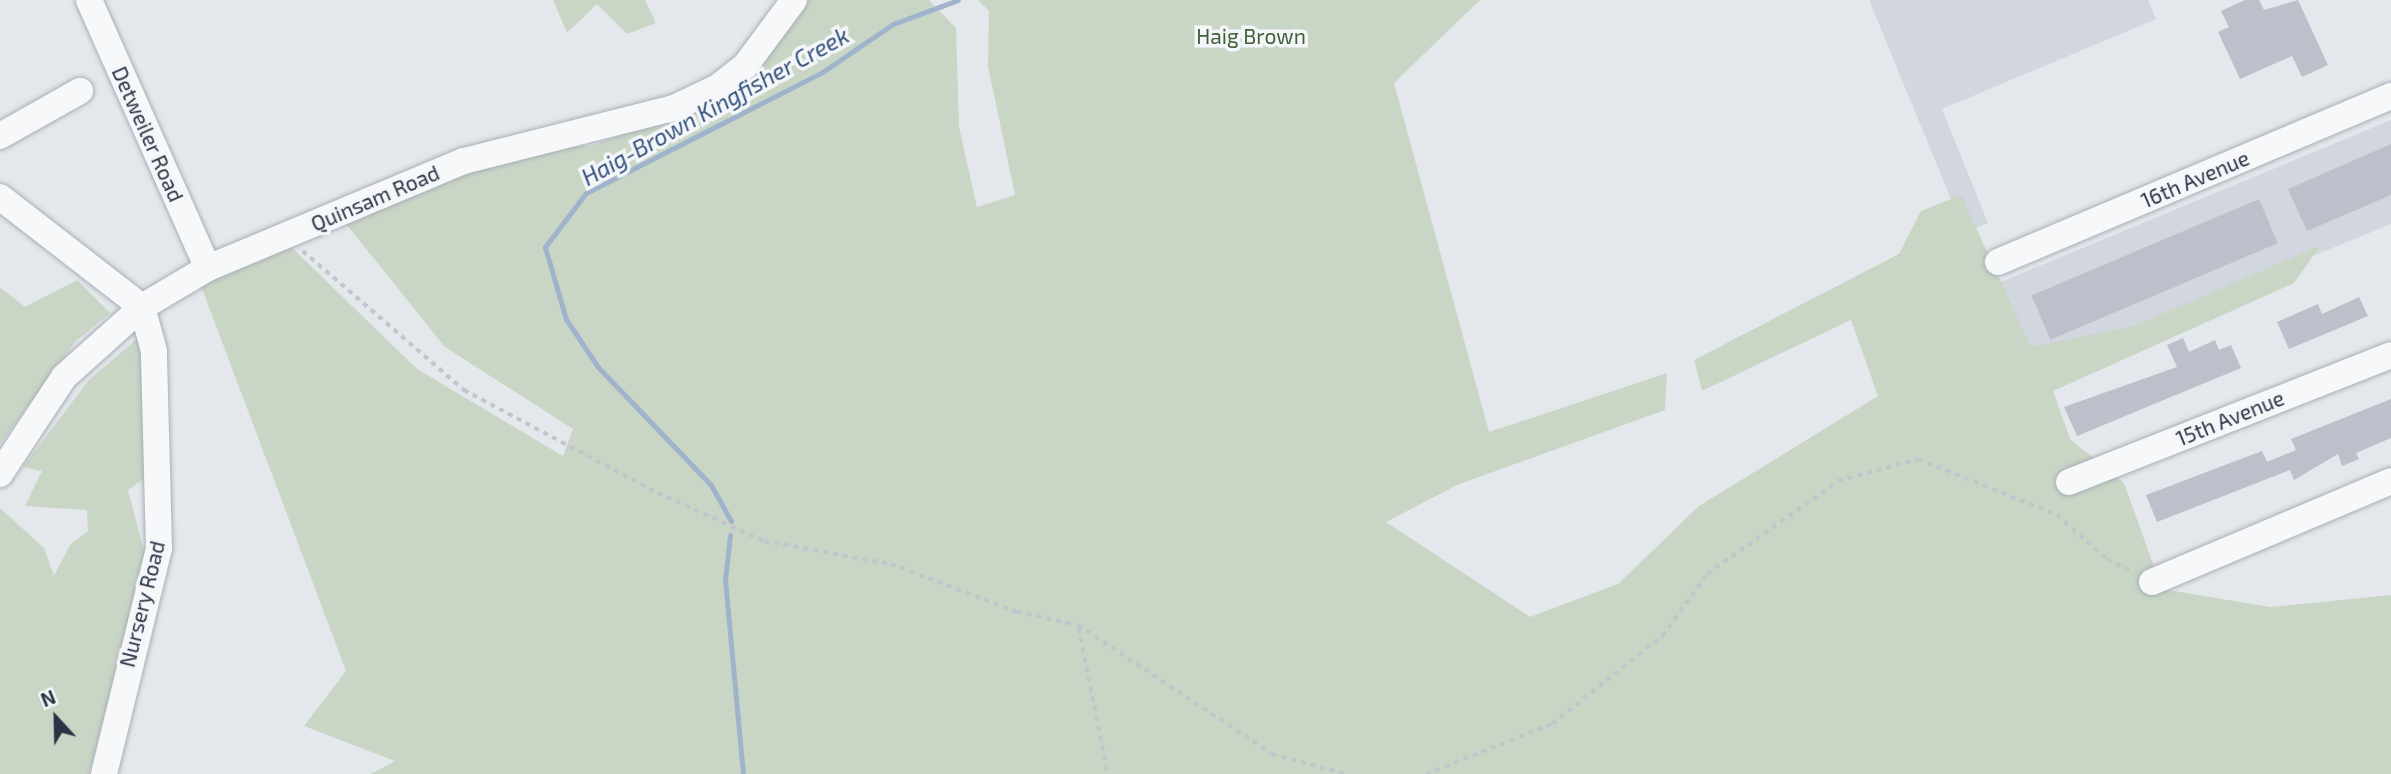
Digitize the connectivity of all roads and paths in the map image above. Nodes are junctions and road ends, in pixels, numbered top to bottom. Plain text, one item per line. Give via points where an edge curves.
1 (89, 0) edge
2 (794, 0) edge
3 (80, 91) dead end
4 (2391, 96) edge
5 (0, 136) edge
6 (0, 197) edge
7 (286, 235) junction
8 (1998, 262) dead end
9 (208, 268) junction
10 (142, 307) junction
11 (2391, 355) edge
12 (0, 474) edge
13 (2391, 481) edge
14 (2069, 482) dead end
15 (2152, 582) joint
16 (1078, 625) junction
17 (104, 774) edge
18 (1108, 774) edge
19 (1346, 774) edge
20 (1426, 774) edge

1 - 9 street, Detweiler Road
2 - 7 street, Quinsam Road via 745,66 718,87 674,108 464,161
3 - 5 street
4 - 8 street, 16th Avenue
6 - 10 street
7 - 9 street, Quinsam Road
7 - 16 path via 464,390 658,493 764,541 891,564 1017,612
9 - 10 street, Quinsam Road
10 - 12 street, Quinsam Road via 64,377
10 - 17 street, Nursery Road via 154,351 159,548
11 - 14 street, 15th Avenue
13 - 15 street
15 - 20 path via 2106,558 2057,515 1918,459 1838,481 1797,505 1707,574 1662,636 1552,723
16 - 18 path
16 - 19 path via 1272,754

